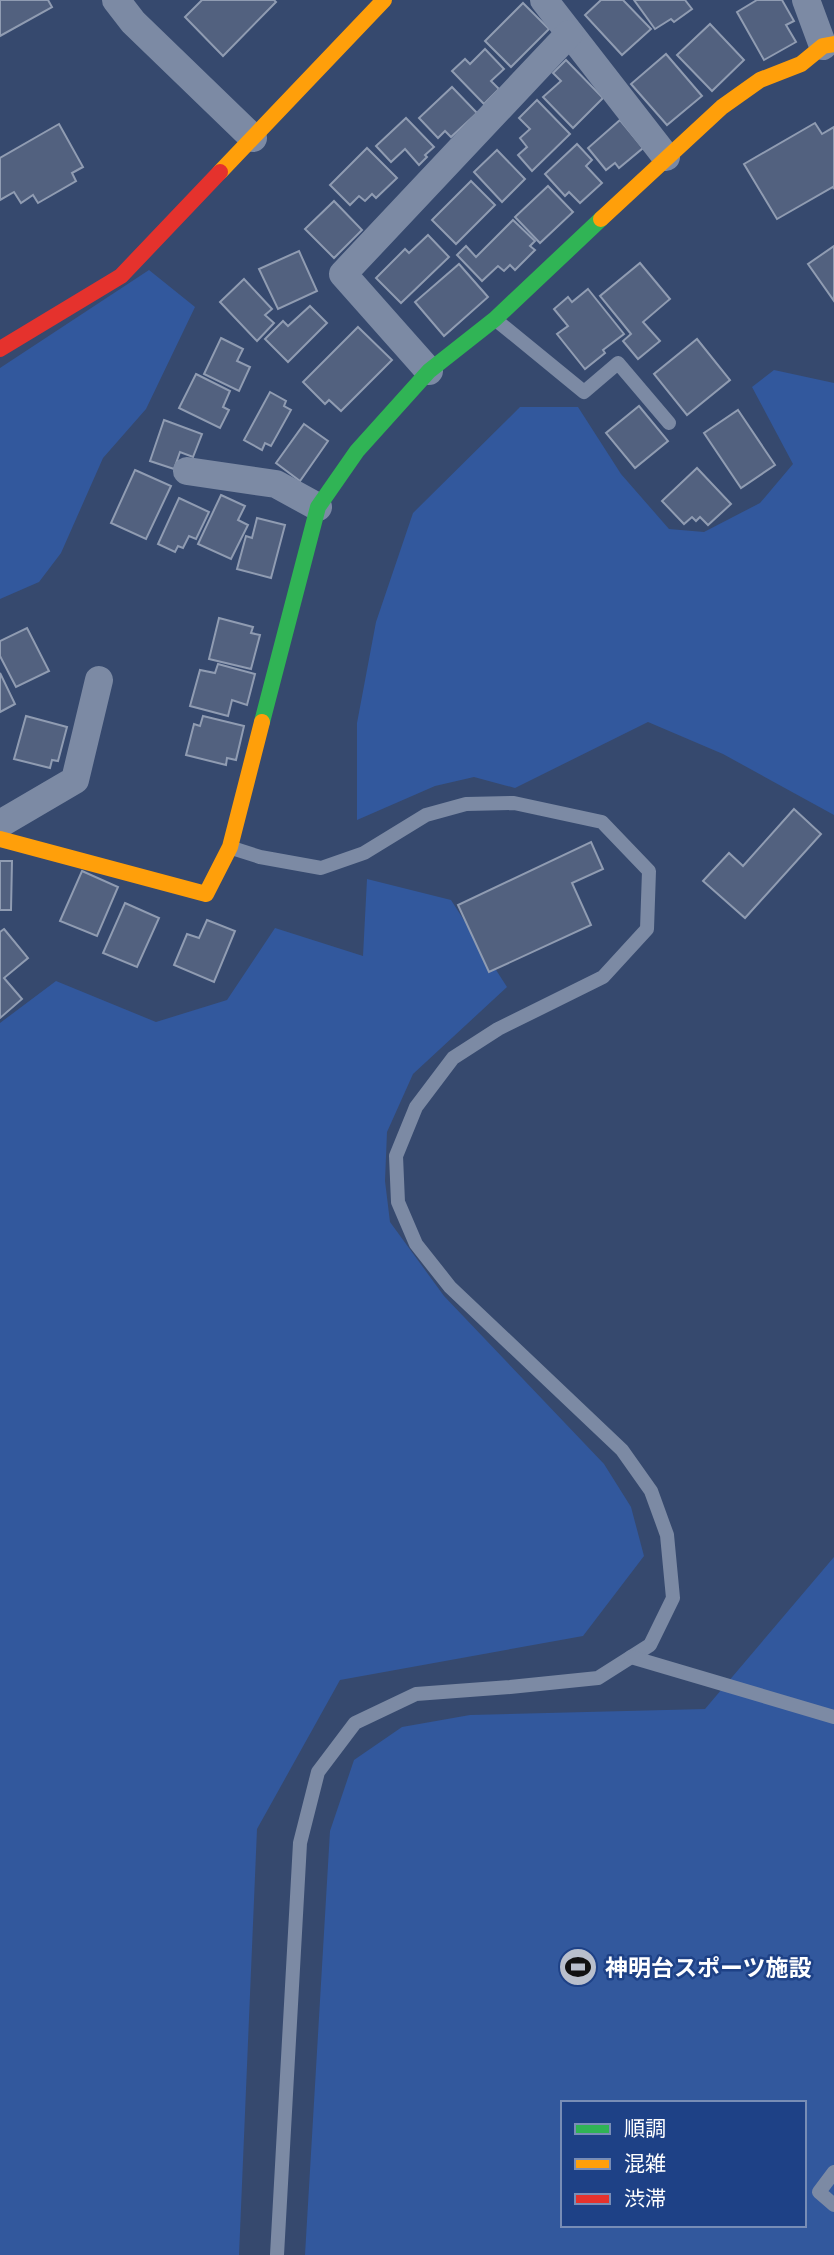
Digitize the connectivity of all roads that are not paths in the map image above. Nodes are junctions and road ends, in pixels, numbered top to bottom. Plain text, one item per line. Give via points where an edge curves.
1 (116, 0) edge
2 (384, 0) edge
3 (544, 0) edge
4 (806, 0) edge
5 (569, 34) junction
6 (828, 45) edge
7 (253, 138) junction
8 (666, 157) junction
9 (495, 319) junction
10 (0, 349) edge
11 (429, 370) junction
12 (669, 423) dead end
13 (187, 471) dead end
14 (318, 508) junction
15 (99, 680) dead end
16 (0, 824) edge
17 (0, 839) edge
18 (230, 848) junction
19 (631, 1657) junction
20 (834, 1717) edge
21 (834, 2172) edge
22 (834, 2205) edge
23 (277, 2255) edge

1 - 7 street via 132,22
2 - 7 street
3 - 5 street
4 - 6 street
5 - 8 street
5 - 11 street via 343,274
6 - 8 street via 801,64 760,80
7 - 10 street via 121,276
8 - 9 street
9 - 11 street
9 - 12 lane via 584,392 618,363
11 - 14 street via 357,451
13 - 14 street via 275,484
14 - 18 street
15 - 16 street via 75,780
17 - 18 street via 206,894
18 - 19 lane via 321,868 364,853 426,815 466,804 514,803 601,822 649,871 647,929 603,976 498,1029 453,1058 416,1107 396,1156 398,1202 416,1244 450,1287 622,1450 651,1491 667,1535 673,1598 650,1645
19 - 20 lane
19 - 23 lane via 598,1678 416,1694 355,1724 318,1772 300,1843
21 - 22 lane via 819,2192

